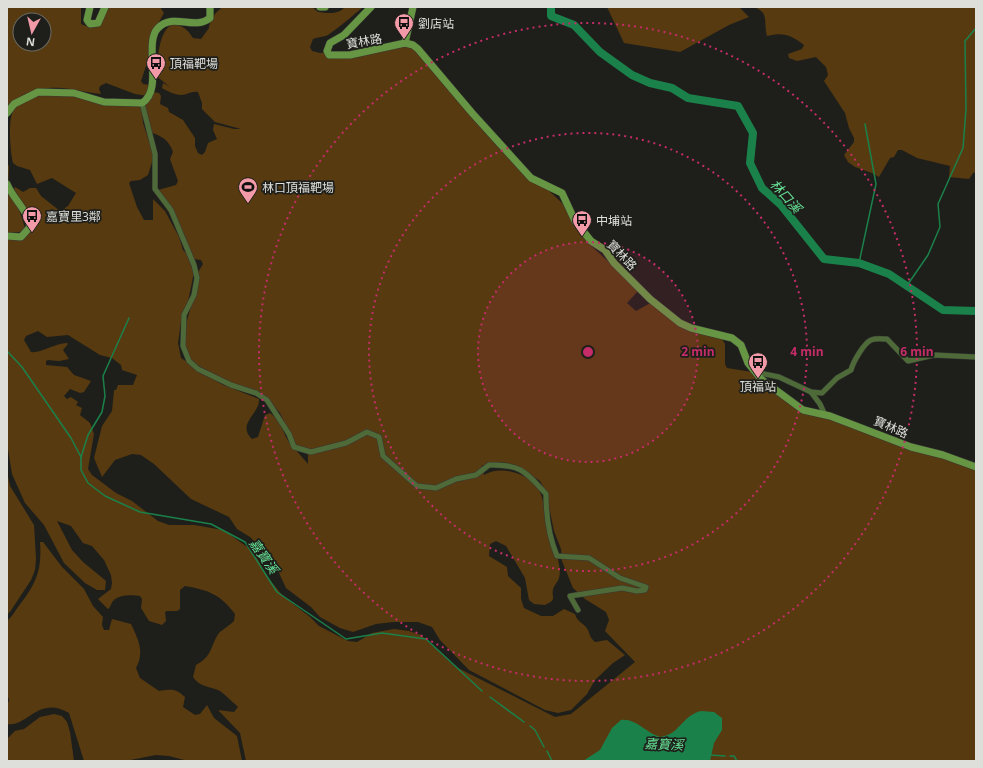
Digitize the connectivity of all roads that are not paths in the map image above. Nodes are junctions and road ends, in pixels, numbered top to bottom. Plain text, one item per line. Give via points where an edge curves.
1 (90, 7) edge
2 (105, 7) edge
3 (210, 7) edge
4 (320, 7) edge
5 (325, 7) edge
6 (371, 7) edge
7 (412, 7) edge
8 (405, 43) junction
9 (142, 103) junction
10 (7, 113) edge
11 (7, 184) edge
12 (7, 236) edge
13 (976, 357) edge
14 (755, 372) junction
15 (811, 392) junction
16 (825, 415) junction
17 (976, 467) edge
18 (578, 610) dead end

1 - 2 main road via 87,20 95,25
3 - 9 main road via 210,18 200,24 176,21 167,22 157,28 153,40 152,90 147,100
4 - 5 main road
6 - 8 main road, 寶林路 via 344,35 330,43 328,54 350,56
7 - 8 main road
8 - 14 main road, 寶林路 via 418,49 531,178 562,194 575,221 586,235 605,250 644,294 680,323 732,338 741,345 748,363
9 - 10 main road via 104,102 74,93 38,92 14,104
9 - 18 street via 155,154 155,189 171,210 197,278 194,295 184,315 183,346 189,361 198,369 267,400 289,434 294,447 311,452 346,443 367,432 379,436 383,456 417,486 436,488 456,479 476,475 489,465 515,466 526,472 546,494 546,512 557,556 589,558 620,578 646,587 645,590 637,591 622,588 570,596
11 - 12 main road via 15,200 26,212 30,227 21,237
13 - 15 street via 934,355 908,361 887,338 869,340 853,362 851,370 837,378 822,393
14 - 15 street via 779,378
14 - 16 main road, 寶林路 via 803,410
15 - 16 street
16 - 17 main road, 寶林路 via 861,426 911,447

